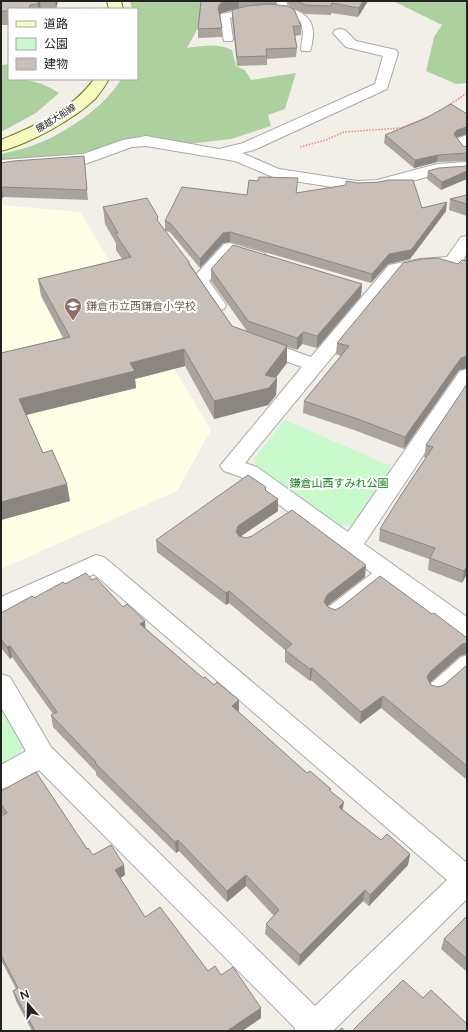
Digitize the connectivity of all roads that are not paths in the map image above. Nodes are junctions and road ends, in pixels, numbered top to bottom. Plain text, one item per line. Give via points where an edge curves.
1 (280, 6) edge
2 (262, 10) edge
3 (340, 33) dead end
4 (228, 39) dead end
5 (306, 49) dead end
6 (101, 80) edge
7 (467, 138) edge
8 (1, 146) edge
9 (467, 151) edge
10 (221, 153) junction
11 (1, 165) edge
12 (467, 167) edge
13 (467, 241) edge
14 (275, 262) edge
15 (459, 265) edge
16 (227, 319) edge
17 (240, 338) edge
18 (315, 365) junction
19 (467, 375) edge
20 (351, 544) junction
21 (385, 572) junction
22 (1, 607) edge
23 (333, 613) edge
24 (467, 630) edge
25 (467, 662) edge
26 (1, 684) edge
27 (435, 690) edge
28 (42, 755) junction
29 (1, 778) edge
30 (467, 880) edge
31 (312, 1029) edge

1 - 5 lane via 304,18 309,29
2 - 4 lane via 224,16
3 - 10 street via 351,44 390,53 382,86 248,147
6 - 8 main road, 腰越大船線 via 89,96 64,115 30,134
7 - 9 lane via 460,141
10 - 11 street via 146,141 129,143 85,159
10 - 12 street via 239,157 275,173 357,186 378,185 437,169
13 - 15 street
14 - 16 street via 230,248 196,275
15 - 18 street via 420,264 394,269 366,290
17 - 18 street
18 - 20 street via 231,466 248,472 293,511
19 - 20 street
20 - 21 street
21 - 23 lane
21 - 24 street
22 - 30 street via 96,563
25 - 27 lane
26 - 28 street
28 - 29 street
28 - 31 street
30 - 31 street

